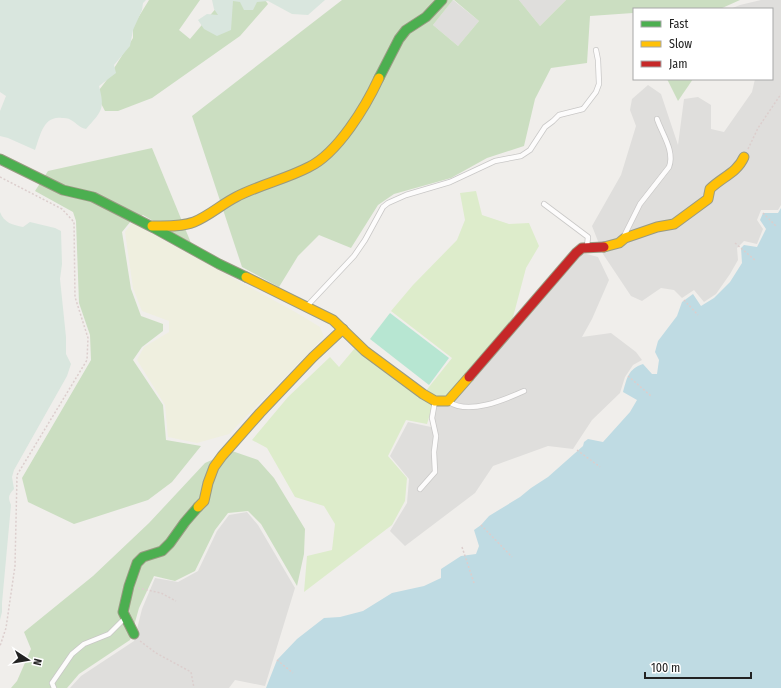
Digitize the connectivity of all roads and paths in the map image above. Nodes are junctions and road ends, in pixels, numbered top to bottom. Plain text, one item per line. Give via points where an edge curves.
1 (442, 0) edge
2 (596, 50) dead end
3 (781, 94) edge
4 (656, 119) dead end
5 (744, 157) joint
6 (0, 159) edge
7 (0, 177) edge
8 (544, 204) dead end
9 (763, 213) dead end
10 (151, 226) junction
11 (777, 227) dead end
12 (623, 240) junction
13 (735, 243) dead end
14 (587, 247) junction
15 (756, 261) dead end
16 (684, 300) dead end
17 (307, 306) junction
18 (698, 316) dead end
19 (343, 329) junction
20 (628, 376) dead end
21 (524, 391) dead end
22 (651, 396) dead end
23 (435, 401) junction
24 (448, 401) junction
25 (577, 450) dead end
26 (600, 467) dead end
27 (420, 489) dead end
28 (481, 525) dead end
29 (462, 547) dead end
30 (512, 557) dead end
31 (474, 583) dead end
32 (129, 586) junction
33 (176, 601) dead end
34 (125, 618) junction
35 (134, 634) joint
36 (0, 646) edge
37 (277, 660) dead end
38 (293, 673) dead end
39 (54, 688) edge
40 (194, 688) edge

1 - 10 street via 426,17 406,30 394,46 375,87 346,134 322,159 310,167 236,197 194,222 173,226
2 - 17 lane via 599,84 583,109 559,115 545,127 530,150 521,156 495,161 450,182 388,203 383,207 354,256
3 - 5 path via 758,128
4 - 12 lane via 670,151 671,162 640,204
5 - 12 street via 736,170 714,184 708,199 674,224
6 - 10 street via 63,190 93,197
7 - 36 path via 62,209 74,222 75,297 88,338 87,360 17,475 15,566 6,628
8 - 14 lane via 588,237
9 - 11 path
10 - 17 street via 219,264
12 - 14 street via 608,247
13 - 15 path
14 - 24 street via 576,253
16 - 18 path
17 - 19 street via 333,320
19 - 23 street via 388,370
19 - 32 street via 313,356 222,456 214,467 204,501 162,551 142,557 132,572
20 - 22 path
21 - 24 lane via 474,407
23 - 24 street
23 - 27 lane via 432,418 436,436 435,472
25 - 26 path
28 - 30 path
29 - 31 path
32 - 33 path via 161,593
32 - 34 street via 124,604
34 - 35 street
34 - 39 lane via 110,634 84,644 72,654 52,683
35 - 40 path via 141,643 191,672
37 - 38 path

